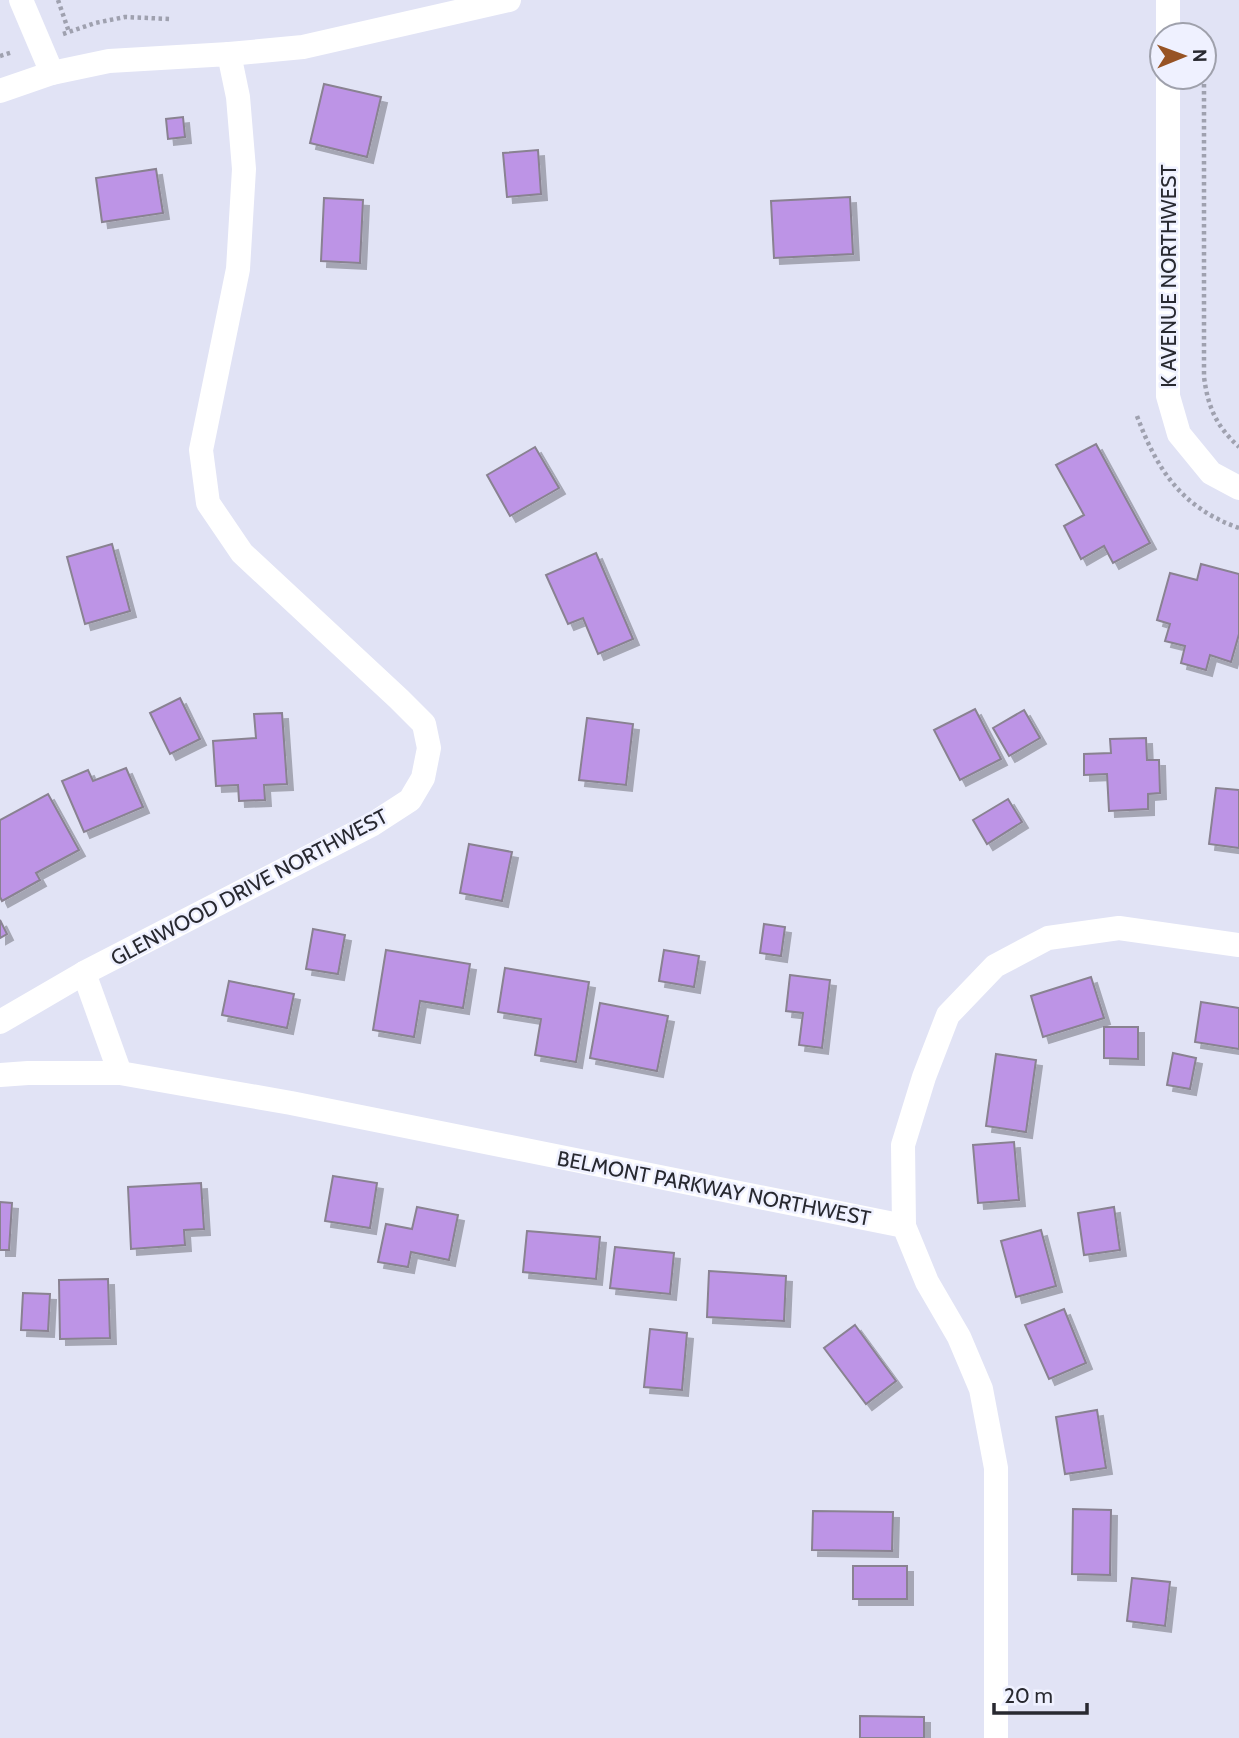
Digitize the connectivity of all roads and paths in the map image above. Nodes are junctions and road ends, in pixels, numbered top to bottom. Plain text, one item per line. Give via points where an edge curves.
1 (20, 0) edge
2 (58, 0) edge
3 (509, 0) edge
4 (1168, 0) edge
5 (170, 19) dead end
6 (1168, 21) edge
7 (69, 32) junction
8 (59, 36) dead end
9 (13, 52) dead end
10 (229, 54) junction
11 (0, 56) edge
12 (52, 73) junction
13 (0, 91) edge
14 (1168, 91) edge
15 (1203, 91) edge
16 (1239, 447) edge
17 (1239, 488) edge
18 (1239, 945) edge
19 (84, 973) junction
20 (0, 1022) edge
21 (120, 1073) junction
22 (0, 1075) edge
23 (904, 1226) junction
24 (996, 1738) edge

1 - 12 street
2 - 7 path
3 - 10 street via 303,47
4 - 6 street
5 - 7 path via 125,17
7 - 8 path
9 - 11 path
10 - 12 street via 109,61
10 - 19 street, GLENWOOD DRIVE NORTHWEST via 244,169 238,269 201,450 208,503 242,553 424,724 429,748 422,778 410,800 373,824
12 - 13 street
14 - 17 street, K AVENUE NORTHWEST via 1168,396 1179,434 1211,473
15 - 16 path via 1204,377 1211,411
18 - 23 street via 1119,928 1048,938 995,966 948,1015 924,1077 903,1145
19 - 20 street, GLENWOOD DRIVE NORTHWEST
19 - 21 street
21 - 22 street, BELMONT PARKWAY NORTHWEST
21 - 23 street, BELMONT PARKWAY NORTHWEST
23 - 24 street via 981,1389 996,1468

